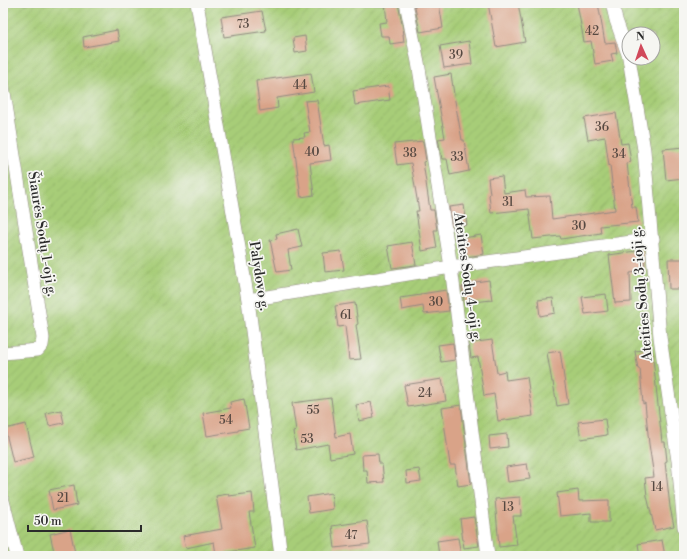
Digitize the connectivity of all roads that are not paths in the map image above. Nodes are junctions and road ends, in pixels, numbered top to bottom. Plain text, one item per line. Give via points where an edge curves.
1 (197, 3) edge
2 (406, 3) edge
3 (612, 3) edge
4 (621, 34) edge
5 (630, 66) edge
6 (3, 86) edge
7 (653, 239) junction
8 (451, 267) junction
9 (248, 300) junction
10 (3, 352) edge
11 (3, 501) edge
12 (684, 527) edge
13 (17, 556) edge
14 (281, 556) edge
15 (488, 556) edge

1 - 9 street, Palydovo g.
2 - 8 street, Ateities Sodų 4-oji g.
3 - 4 street, Ateities Sodų 3-ioji g.
5 - 7 street, Ateities Sodų 3-ioji g. via 644,150
6 - 10 street, Šiaurės Sodų 1-oji g. via 43,338 38,350
7 - 8 street
7 - 12 street, Ateities Sodų 3-ioji g. via 660,337 678,462
8 - 9 street
8 - 15 street, Ateities Sodų 4-oji g.
9 - 14 street, Palydovo g.
11 - 13 street

